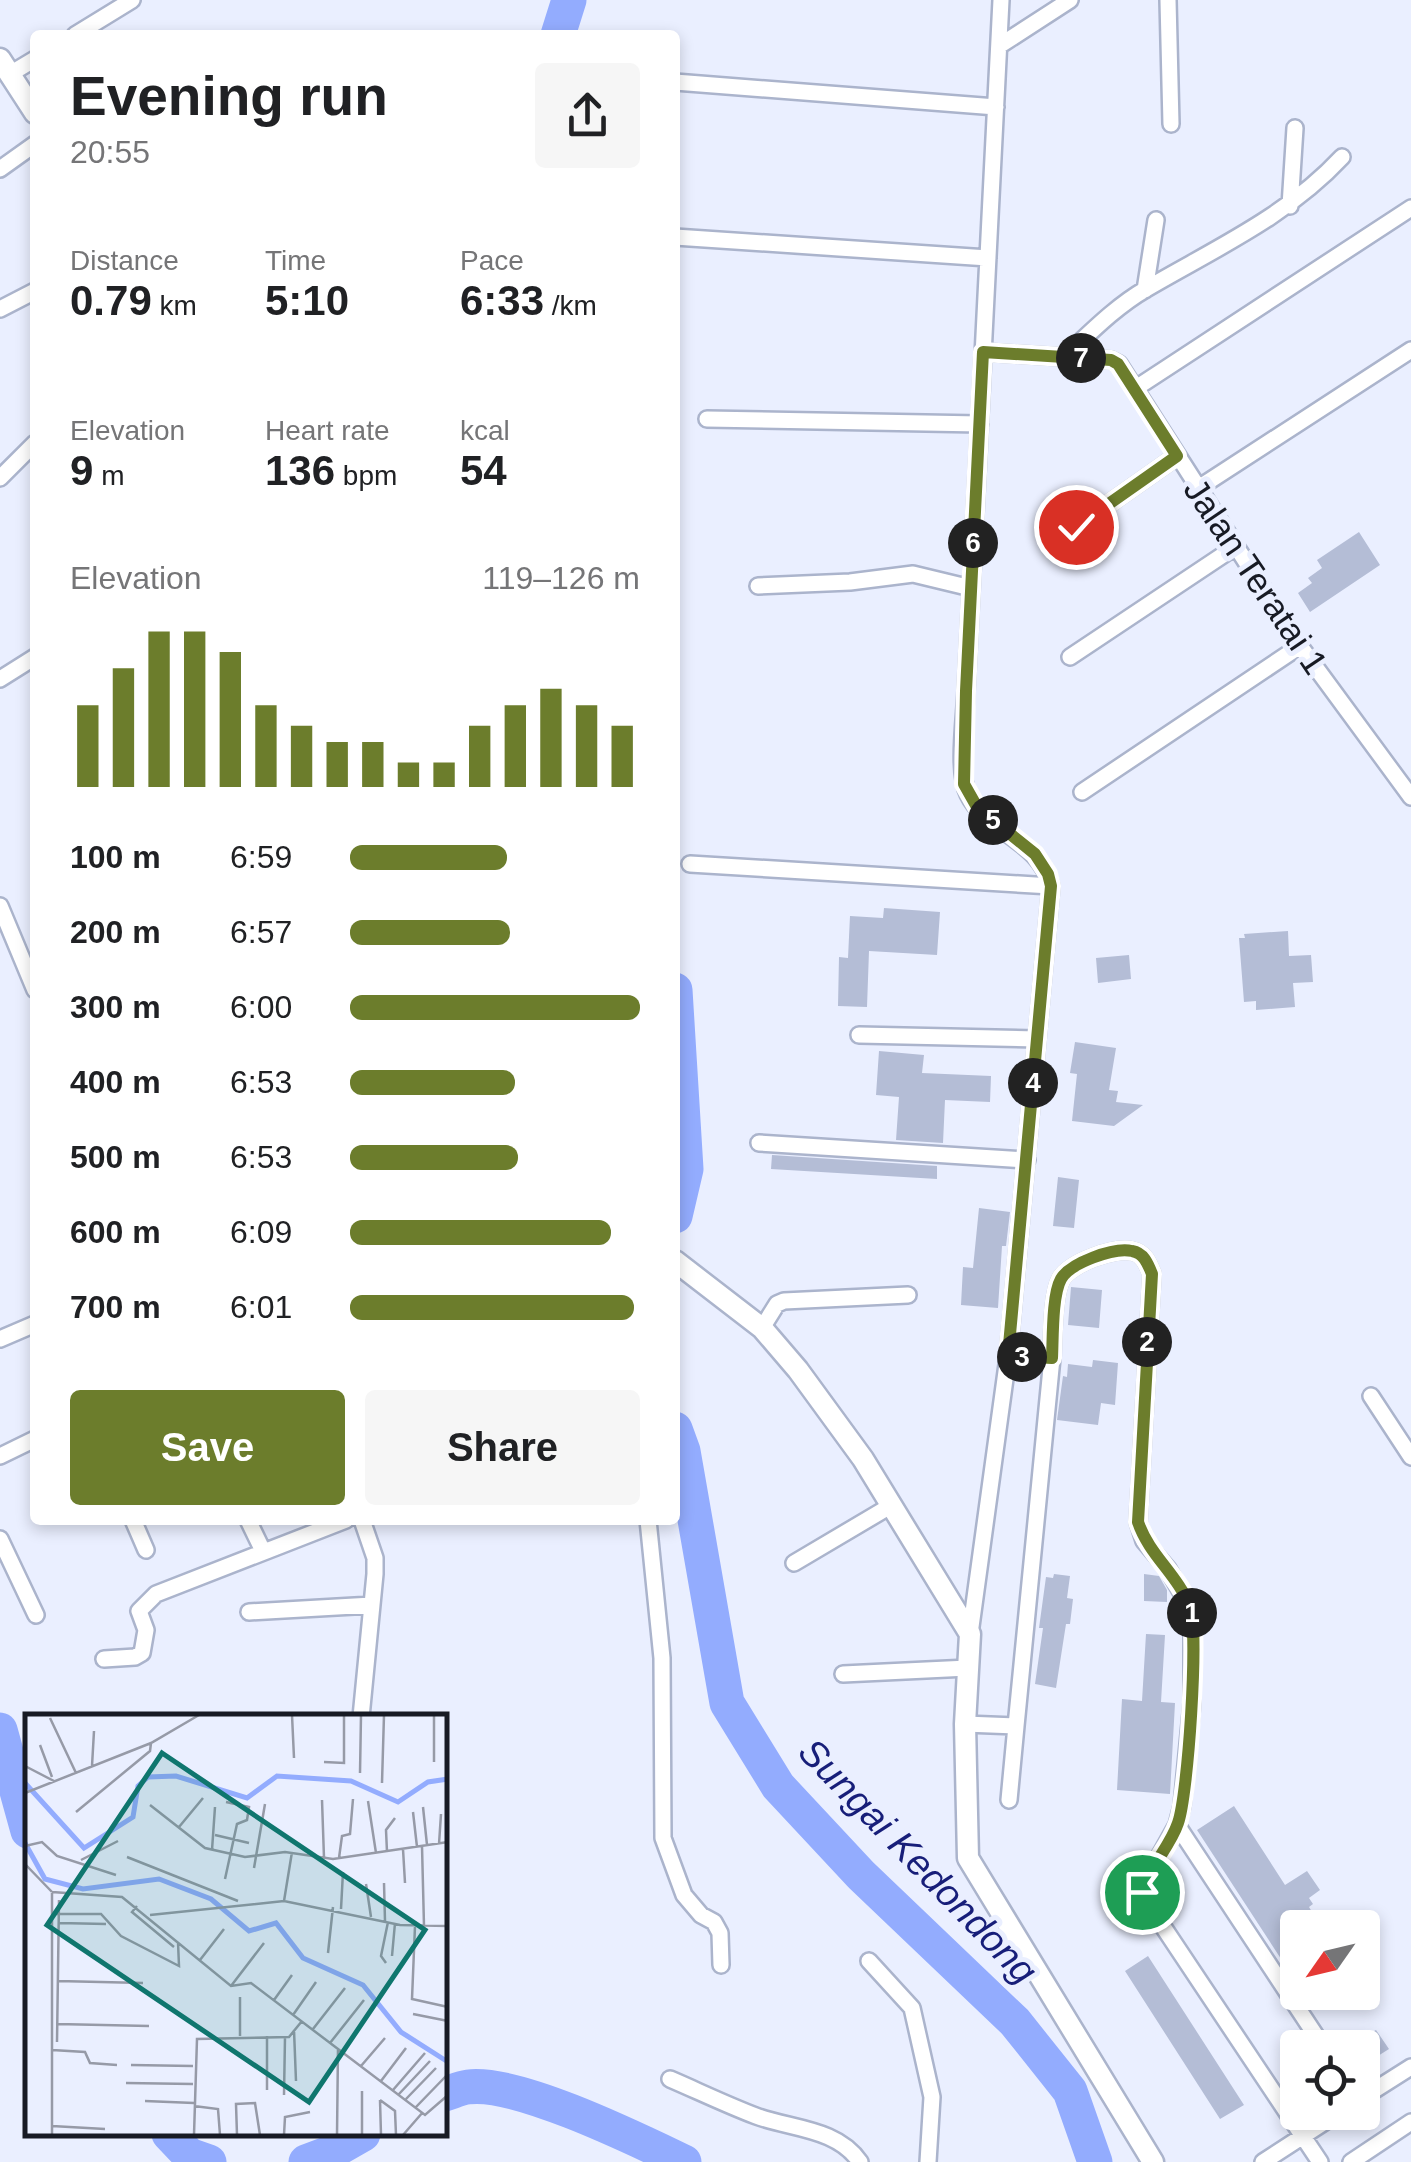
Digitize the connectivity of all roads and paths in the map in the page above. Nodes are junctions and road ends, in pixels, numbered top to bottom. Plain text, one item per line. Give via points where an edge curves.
1 (132, 0) edge
2 (1001, 0) edge
3 (1070, 0) edge
4 (1168, 0) edge
5 (82, 30) edge
6 (999, 46) junction
7 (30, 60) edge
8 (5, 67) edge
9 (680, 82) edge
10 (30, 105) edge
11 (996, 108) junction
12 (1171, 124) dead end
13 (1294, 128) dead end
14 (30, 147) edge
15 (1342, 157) dead end
16 (0, 168) edge
17 (1290, 206) junction
18 (1411, 208) edge
19 (1156, 220) dead end
20 (680, 237) edge
21 (988, 258) junction
22 (1145, 290) junction
23 (30, 294) edge
24 (0, 309) edge
25 (1411, 350) edge
26 (983, 352) junction
27 (1064, 357) junction
28 (1136, 388) junction
29 (707, 419) dead end
30 (980, 424) junction
31 (30, 448) edge
32 (1177, 456) junction
33 (0, 478) edge
34 (1197, 490) junction
35 (1076, 527) dead end
36 (1235, 548) junction
37 (758, 586) dead end
38 (971, 588) junction
39 (1300, 646) junction
40 (1070, 657) dead end
41 (30, 660) edge
42 (0, 679) edge
43 (1082, 792) dead end
44 (1411, 797) edge
45 (690, 864) dead end
46 (1051, 886) junction
47 (0, 906) edge
48 (7, 943) edge
49 (30, 982) edge
50 (860, 1035) dead end
51 (1037, 1039) junction
52 (759, 1143) dead end
53 (1027, 1160) junction
54 (680, 1265) edge
55 (908, 1295) dead end
56 (30, 1326) edge
57 (762, 1328) junction
58 (0, 1339) edge
59 (1008, 1356) junction
60 (1052, 1358) junction
61 (1371, 1396) dead end
62 (30, 1441) edge
63 (0, 1456) edge
64 (1411, 1457) edge
65 (892, 1505) junction
66 (135, 1525) edge
67 (250, 1525) edge
68 (332, 1525) edge
69 (364, 1525) edge
70 (649, 1525) edge
71 (0, 1540) edge
72 (146, 1550) dead end
73 (262, 1551) junction
74 (794, 1563) dead end
75 (372, 1605) junction
76 (250, 1612) dead end
77 (36, 1615) dead end
78 (970, 1634) junction
79 (104, 1660) dead end
80 (968, 1668) junction
81 (843, 1674) dead end
82 (361, 1714) edge
83 (965, 1724) junction
84 (1016, 1726) junction
85 (1009, 1800) dead end
86 (1178, 1825) junction
87 (870, 1961) dead end
88 (721, 1965) dead end
89 (1312, 2030) edge
90 (1411, 2067) edge
91 (670, 2079) dead end
92 (1380, 2087) edge
93 (1411, 2122) edge
94 (1312, 2130) edge
95 (1303, 2136) junction
96 (860, 2162) edge
97 (928, 2162) edge
98 (1153, 2162) edge
99 (1264, 2162) edge
100 (1320, 2162) edge
101 (1351, 2162) edge

1 - 5 street
2 - 6 street
3 - 6 street
4 - 12 street
6 - 11 street
7 - 8 street
8 - 10 street
9 - 11 street
11 - 21 street
13 - 17 street
14 - 16 street
15 - 17 street
17 - 22 street
18 - 28 street
19 - 22 street
20 - 21 street
21 - 26 street
22 - 27 street
23 - 24 street
25 - 34 street
26 - 27 street, Jalan Teratai 1
26 - 30 street
27 - 28 street, Jalan Teratai 1 via 1111,360
28 - 32 street, Jalan Teratai 1
29 - 30 street
30 - 38 street
31 - 33 street
32 - 34 street, Jalan Teratai 1
32 - 35 street
34 - 36 street, Jalan Teratai 1
36 - 39 street, Jalan Teratai 1
36 - 40 street
37 - 38 street via 913,574
38 - 46 street via 964,784 977,807 1035,854
39 - 43 street
39 - 44 street, Jalan Teratai 1
41 - 42 street
45 - 46 street
46 - 51 street
47 - 48 street
48 - 49 street
50 - 51 street
51 - 53 street
52 - 53 street
53 - 59 street
54 - 57 street
55 - 57 street via 784,1301
56 - 58 street
57 - 65 street
59 - 60 street
59 - 78 street
60 - 84 street
60 - 86 street via 1064,1275 1114,1253 1130,1250 1143,1257 1152,1274 1138,1522 1192,1611 1192,1702
61 - 64 street
62 - 63 street
65 - 74 street
65 - 78 street
66 - 72 street
67 - 73 street
68 - 73 street
69 - 75 street via 375,1558
70 - 88 street via 662,1658 663,1838 684,1895 720,1933
71 - 77 street
73 - 79 street via 156,1594 139,1611 146,1630 142,1653
75 - 76 street
75 - 82 street
78 - 80 street
80 - 81 street
80 - 83 street
83 - 84 street
83 - 98 street via 972,1870
84 - 85 street
86 - 89 street
86 - 95 street via 1142,1895
87 - 97 street via 912,2008 932,2097
90 - 92 street
91 - 96 street via 759,2117 824,2134
93 - 101 street
94 - 95 street
95 - 99 street
95 - 100 street

